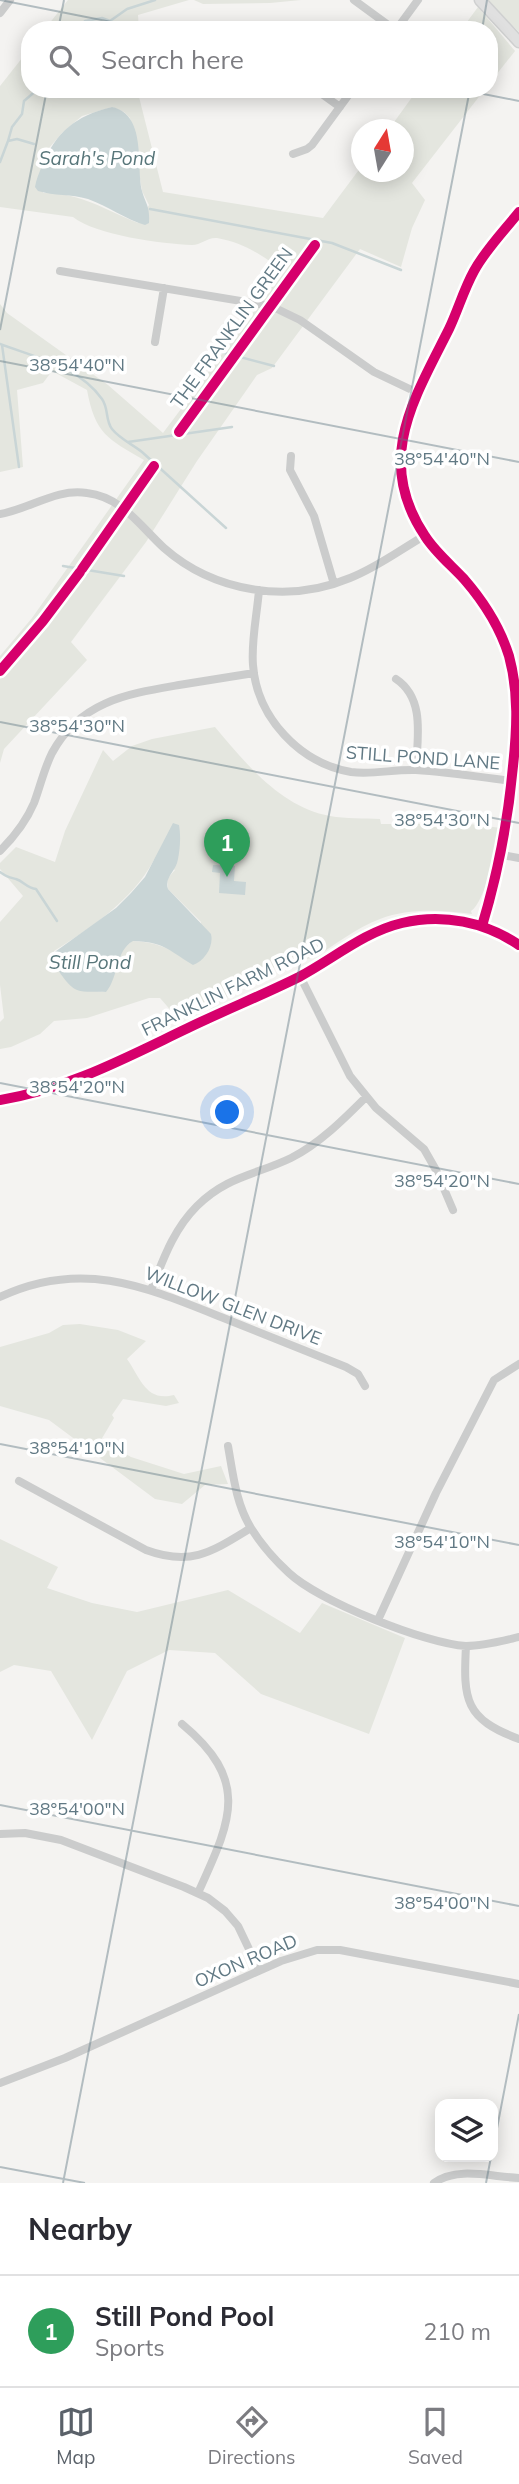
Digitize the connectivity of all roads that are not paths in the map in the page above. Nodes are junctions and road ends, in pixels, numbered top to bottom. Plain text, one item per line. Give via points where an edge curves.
1 (10, 0) edge
2 (354, 0) edge
3 (418, 0) edge
4 (480, 0) edge
5 (0, 13) edge
6 (383, 21) edge
7 (403, 21) edge
8 (519, 42) edge
9 (328, 98) edge
10 (346, 98) edge
11 (340, 107) junction
12 (293, 154) dead end
13 (519, 212) edge
14 (60, 271) dead end
15 (164, 288) junction
16 (155, 342) dead end
17 (416, 392) junction
18 (291, 456) dead end
19 (0, 514) edge
20 (424, 536) junction
21 (334, 584) junction
22 (260, 590) junction
23 (254, 673) junction
24 (396, 679) dead end
25 (518, 700) edge
26 (416, 770) junction
27 (512, 781) junction
28 (0, 852) edge
29 (502, 855) junction
30 (519, 858) edge
31 (482, 926) junction
32 (519, 945) edge
33 (300, 976) junction
34 (366, 1097) junction
35 (0, 1100) edge
36 (453, 1210) dead end
37 (151, 1290) junction
38 (0, 1297) edge
39 (519, 1364) edge
40 (365, 1386) dead end
41 (228, 1446) dead end
42 (19, 1481) dead end
43 (251, 1528) junction
44 (379, 1620) junction
45 (519, 1637) edge
46 (466, 1646) junction
47 (182, 1724) dead end
48 (519, 1740) edge
49 (0, 1833) edge
50 (198, 1893) junction
51 (259, 1970) junction
52 (519, 1984) edge
53 (0, 2083) edge
54 (519, 2178) edge
55 (433, 2183) edge

1 - 5 street
2 - 6 street
3 - 7 street
4 - 8 main road
9 - 11 street
10 - 11 street
11 - 12 street via 312,145
13 - 17 street via 475,270
14 - 15 street
15 - 16 street
15 - 17 street via 278,309 359,363
17 - 20 street via 402,440 402,474
18 - 21 street via 290,470 314,516
19 - 22 street via 66,493 97,494 124,508 164,548 194,569 226,583
20 - 21 street via 364,572
20 - 25 street via 476,593 495,623 509,657
21 - 22 street via 295,591
22 - 23 street, STILL POND LANE
23 - 26 street, STILL POND LANE via 272,720 312,757 352,772
23 - 28 street via 132,693 83,716 54,749 33,807
24 - 26 street via 410,691 416,706
25 - 27 street
26 - 27 street, STILL POND LANE
27 - 29 street
29 - 30 street
29 - 31 street
31 - 32 street, FRANKLIN FARM ROAD
31 - 33 street, FRANKLIN FARM ROAD via 436,919 404,923 368,936
33 - 34 street via 350,1076
33 - 35 street, FRANKLIN FARM ROAD via 86,1076
34 - 36 street via 424,1149
34 - 37 street via 304,1150 236,1178 207,1197 175,1233
37 - 38 street, WILLOW GLEN DRIVE via 103,1278 66,1278 29,1285
37 - 40 street, WILLOW GLEN DRIVE via 346,1367 358,1374
39 - 44 street via 494,1380
41 - 43 street via 237,1493
42 - 43 street via 160,1555 200,1556
43 - 44 street via 305,1585
44 - 46 street via 426,1638
45 - 46 street
46 - 48 street via 465,1689 474,1712 497,1731
47 - 50 street via 217,1760 229,1802 225,1831
49 - 50 street via 61,1840
50 - 51 street via 232,1918
51 - 52 street, OXON ROAD via 330,1949
51 - 53 street, OXON ROAD
54 - 55 street via 460,2174

